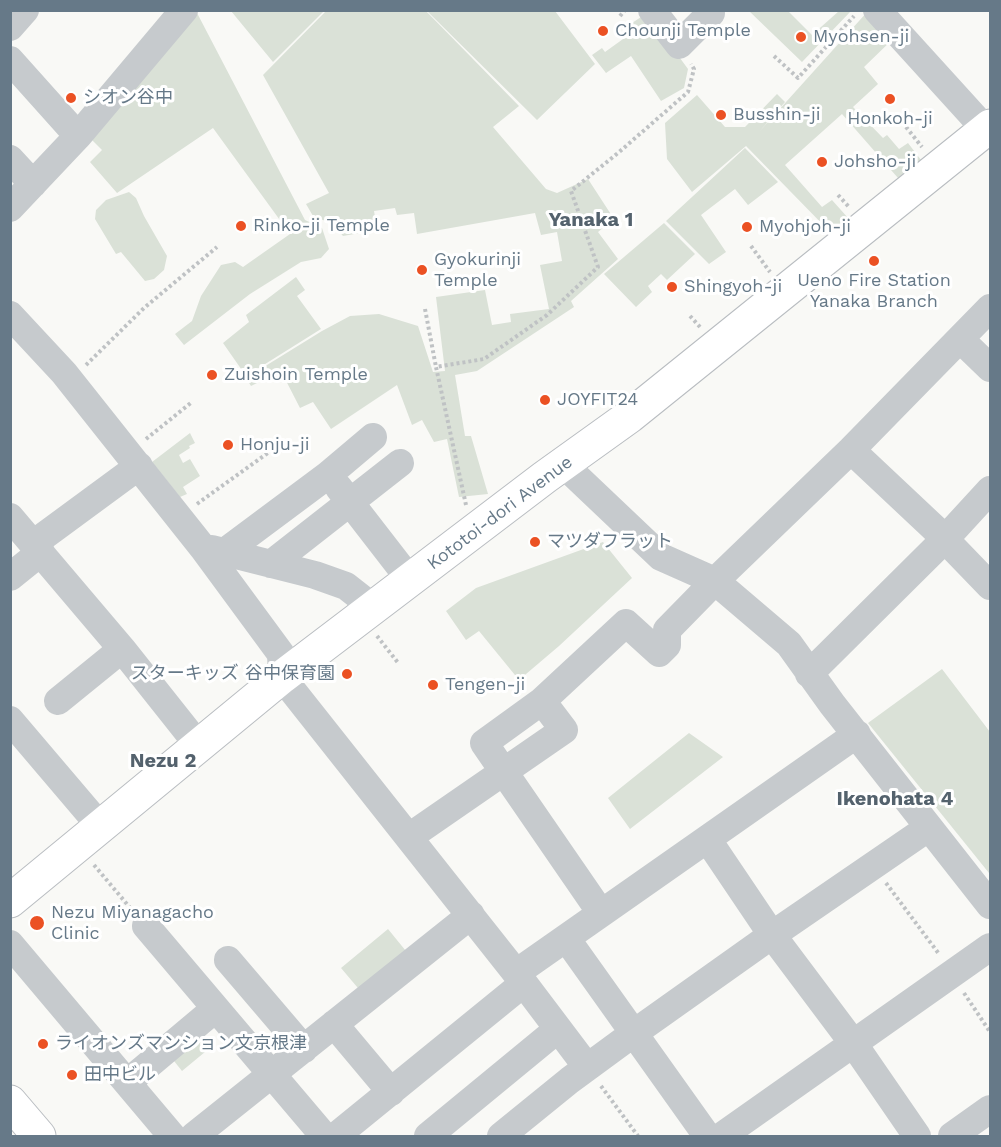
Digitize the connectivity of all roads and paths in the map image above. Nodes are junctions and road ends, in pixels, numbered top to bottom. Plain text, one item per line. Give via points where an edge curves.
1 (25, 10) edge
2 (184, 10) edge
3 (626, 10) edge
4 (652, 10) edge
5 (859, 10) edge
6 (877, 10) edge
7 (711, 13) dead end
8 (620, 16) dead end
9 (10, 27) edge
10 (679, 45) junction
11 (774, 56) dead end
12 (10, 60) edge
13 (906, 127) dead end
14 (988, 128) edge
15 (78, 136) junction
16 (924, 150) dead end
17 (10, 159) edge
18 (33, 184) junction
19 (10, 207) edge
20 (751, 246) dead end
21 (217, 247) dead end
22 (794, 283) junction
23 (990, 308) edge
24 (425, 309) dead end
25 (10, 315) edge
26 (960, 339) junction
27 (436, 367) junction
28 (990, 369) edge
29 (70, 381) junction
30 (192, 402) dead end
31 (373, 437) dead end
32 (279, 445) dead end
33 (851, 450) junction
34 (134, 459) junction
35 (400, 463) dead end
36 (563, 464) junction
37 (328, 475) junction
38 (990, 490) edge
39 (351, 501) junction
40 (466, 509) dead end
41 (10, 517) edge
42 (179, 517) junction
43 (945, 539) junction
44 (37, 548) junction
45 (215, 550) junction
46 (271, 564) junction
47 (10, 577) edge
48 (988, 579) edge
49 (411, 581) junction
50 (715, 581) junction
51 (373, 618) junction
52 (122, 649) junction
53 (399, 664) dead end
54 (807, 670) junction
55 (282, 677) junction
56 (58, 701) dead end
57 (10, 720) edge
58 (857, 734) junction
59 (199, 746) junction
60 (502, 771) junction
61 (101, 827) junction
62 (928, 828) junction
63 (409, 837) junction
64 (708, 840) junction
65 (87, 856) dead end
66 (873, 865) junction
67 (13, 893) edge
68 (990, 905) edge
69 (601, 913) junction
70 (471, 915) junction
71 (146, 926) joint
72 (772, 935) junction
73 (566, 938) junction
74 (10, 944) edge
75 (990, 947) edge
76 (228, 960) dead end
77 (952, 975) junction
78 (520, 978) junction
79 (215, 1009) junction
80 (334, 1024) junction
81 (558, 1029) junction
82 (990, 1032) edge
83 (634, 1033) junction
84 (853, 1043) junction
85 (304, 1049) junction
86 (587, 1067) junction
87 (272, 1076) junction
88 (128, 1082) junction
89 (391, 1092) junction
90 (10, 1102) edge
91 (990, 1110) edge
92 (512, 1133) edge
93 (39, 1137) edge
94 (172, 1137) edge
95 (194, 1137) edge
96 (324, 1137) edge
97 (336, 1137) edge
98 (428, 1137) edge
99 (638, 1137) edge
100 (706, 1137) edge
101 (722, 1137) edge
102 (917, 1137) edge
103 (952, 1137) edge

1 - 9 street
2 - 15 street
3 - 8 path
4 - 10 street
5 - 11 path via 798,78
6 - 14 street
7 - 10 street
10 - 27 path via 694,69 688,92 571,190 598,267 547,315 484,359
12 - 15 street
13 - 16 path
14 - 22 main road, Kototoi-dori Avenue
15 - 18 street
17 - 18 street
18 - 19 street
20 - 22 path
21 - 29 path via 144,308
22 - 36 main road, Kototoi-dori Avenue via 630,416
23 - 26 street
24 - 27 path
25 - 29 street
26 - 28 street
26 - 33 street
27 - 40 path
29 - 34 street
30 - 34 path
31 - 37 street
32 - 42 path
33 - 43 street
33 - 50 street
34 - 42 street
34 - 44 street
35 - 39 street
36 - 49 main road, Kototoi-dori Avenue
36 - 50 street via 661,557
37 - 39 street
37 - 45 street
38 - 43 street
39 - 46 street
39 - 49 street
41 - 44 street
42 - 45 street
43 - 48 street
43 - 54 street
44 - 47 street
44 - 52 street
45 - 46 street
45 - 55 street via 281,654
46 - 51 street via 346,586
49 - 51 main road, Kototoi-dori Avenue
50 - 54 street via 789,644
50 - 60 street via 667,630 667,645 659,653 626,623 542,701 564,730
51 - 53 path
51 - 55 main road, Kototoi-dori Avenue
52 - 56 street
52 - 59 street
54 - 58 street
55 - 59 main road, Kototoi-dori Avenue
55 - 63 street
57 - 61 street
58 - 62 street
58 - 64 street
59 - 61 main road, Kototoi-dori Avenue
60 - 63 street
60 - 69 street
61 - 67 main road, Kototoi-dori Avenue
62 - 66 street
62 - 68 street
63 - 70 street
64 - 69 street
64 - 72 street
65 - 71 path
66 - 72 street
66 - 77 path
69 - 73 street
70 - 78 street
70 - 80 street
71 - 79 street
72 - 83 street
72 - 84 street
73 - 78 street
73 - 83 street
74 - 88 street
75 - 77 street
76 - 85 street
77 - 82 path
77 - 84 street
78 - 81 street
78 - 89 street
79 - 87 street
79 - 88 street
80 - 85 street
80 - 89 street
81 - 86 street
81 - 98 street
83 - 86 street
83 - 100 street
84 - 101 street
84 - 102 street
85 - 87 street
86 - 92 street
86 - 99 path
87 - 95 street
87 - 96 street
88 - 94 street
89 - 97 street
90 - 93 main road
91 - 103 street

